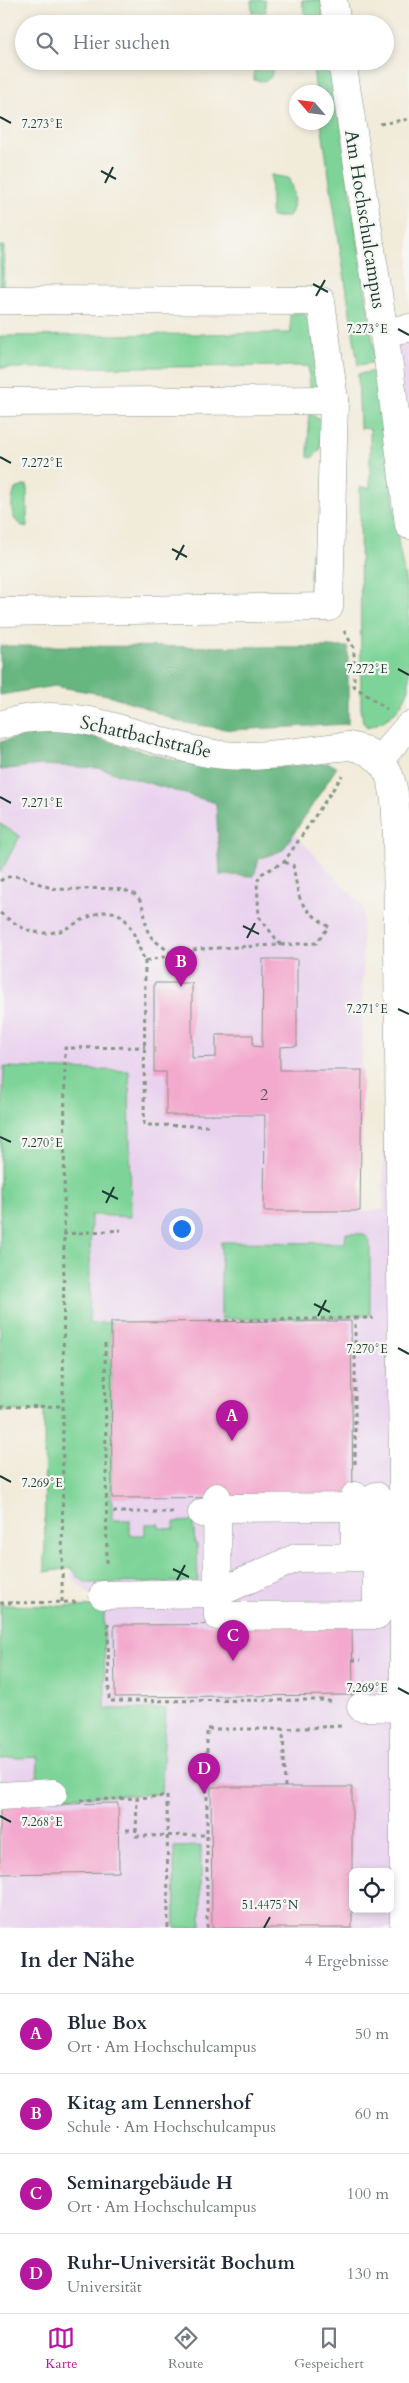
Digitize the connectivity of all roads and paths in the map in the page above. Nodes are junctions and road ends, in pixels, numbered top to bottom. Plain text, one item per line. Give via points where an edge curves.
1 (333, 0) edge
2 (336, 15) edge
3 (344, 70) edge
4 (0, 300) edge
5 (396, 330) edge
6 (334, 400) junction
7 (0, 402) edge
8 (404, 456) edge
9 (409, 525) edge
10 (0, 612) edge
11 (354, 648) dead end
12 (401, 720) edge
13 (0, 726) edge
14 (379, 760) junction
15 (342, 776) dead end
16 (284, 862) junction
17 (0, 881) edge
18 (0, 913) edge
19 (282, 946) junction
20 (174, 955) junction
21 (145, 961) junction
22 (145, 1047) junction
23 (211, 1126) dead end
24 (122, 1230) dead end
25 (64, 1234) junction
26 (355, 1318) junction
27 (374, 1318) dead end
28 (209, 1321) dead end
29 (105, 1343) dead end
30 (62, 1406) junction
31 (0, 1407) edge
32 (366, 1502) junction
33 (205, 1507) junction
34 (113, 1512) dead end
35 (371, 1557) junction
36 (218, 1593) junction
37 (105, 1595) junction
38 (62, 1602) junction
39 (0, 1603) edge
40 (352, 1660) dead end
41 (361, 1660) dead end
42 (109, 1662) junction
43 (114, 1662) dead end
44 (361, 1707) joint
45 (403, 1708) junction
46 (342, 1727) dead end
47 (283, 1729) junction
48 (285, 1787) dead end
49 (52, 1793) joint
50 (0, 1796) edge
51 (137, 1798) junction
52 (126, 1830) dead end
53 (136, 1830) junction
54 (168, 1835) junction
55 (206, 1835) junction
56 (168, 1928) edge
57 (207, 1928) edge
58 (404, 1928) edge

1 - 2 street
3 - 5 street, Am Hochschulcampus
4 - 6 street via 320,301
5 - 8 street, Am Hochschulcampus
6 - 7 street
6 - 10 street via 329,607
8 - 9 street, Am Hochschulcampus
11 - 12 path via 354,686
12 - 14 street
13 - 14 street, Schattbachstraße via 39,716 76,719 108,724 210,753 253,756 349,746
14 - 45 street via 391,776 396,798 397,836
15 - 16 path
16 - 19 path via 261,874 257,882 259,917
16 - 19 path via 293,865 304,909 330,927 316,943
17 - 20 path via 17,876 56,889 119,890 134,894 142,904 148,934
18 - 21 path via 28,931 44,933 60,931 87,916 116,915 126,921
19 - 20 path via 198,949
20 - 21 path
21 - 22 path
22 - 23 path via 144,1125
22 - 25 path via 65,1048
24 - 25 path
25 - 30 path
26 - 27 path
26 - 28 path
26 - 32 path
29 - 37 path
30 - 31 path
30 - 38 path
32 - 33 street
32 - 35 street
33 - 34 path
33 - 36 street
35 - 36 street via 296,1558
35 - 36 street via 377,1615 361,1620 253,1620 218,1616
36 - 37 street
37 - 38 path via 85,1602
37 - 42 path
38 - 39 path
40 - 41 path
42 - 43 path
42 - 44 path via 109,1701 323,1700
44 - 45 street
45 - 58 street
46 - 47 path
47 - 48 path
47 - 55 path via 207,1730
49 - 50 street
49 - 51 path via 59,1800
51 - 53 path
51 - 54 path via 167,1796
52 - 53 path
53 - 54 path via 136,1836
54 - 55 path
54 - 56 path
55 - 57 path

